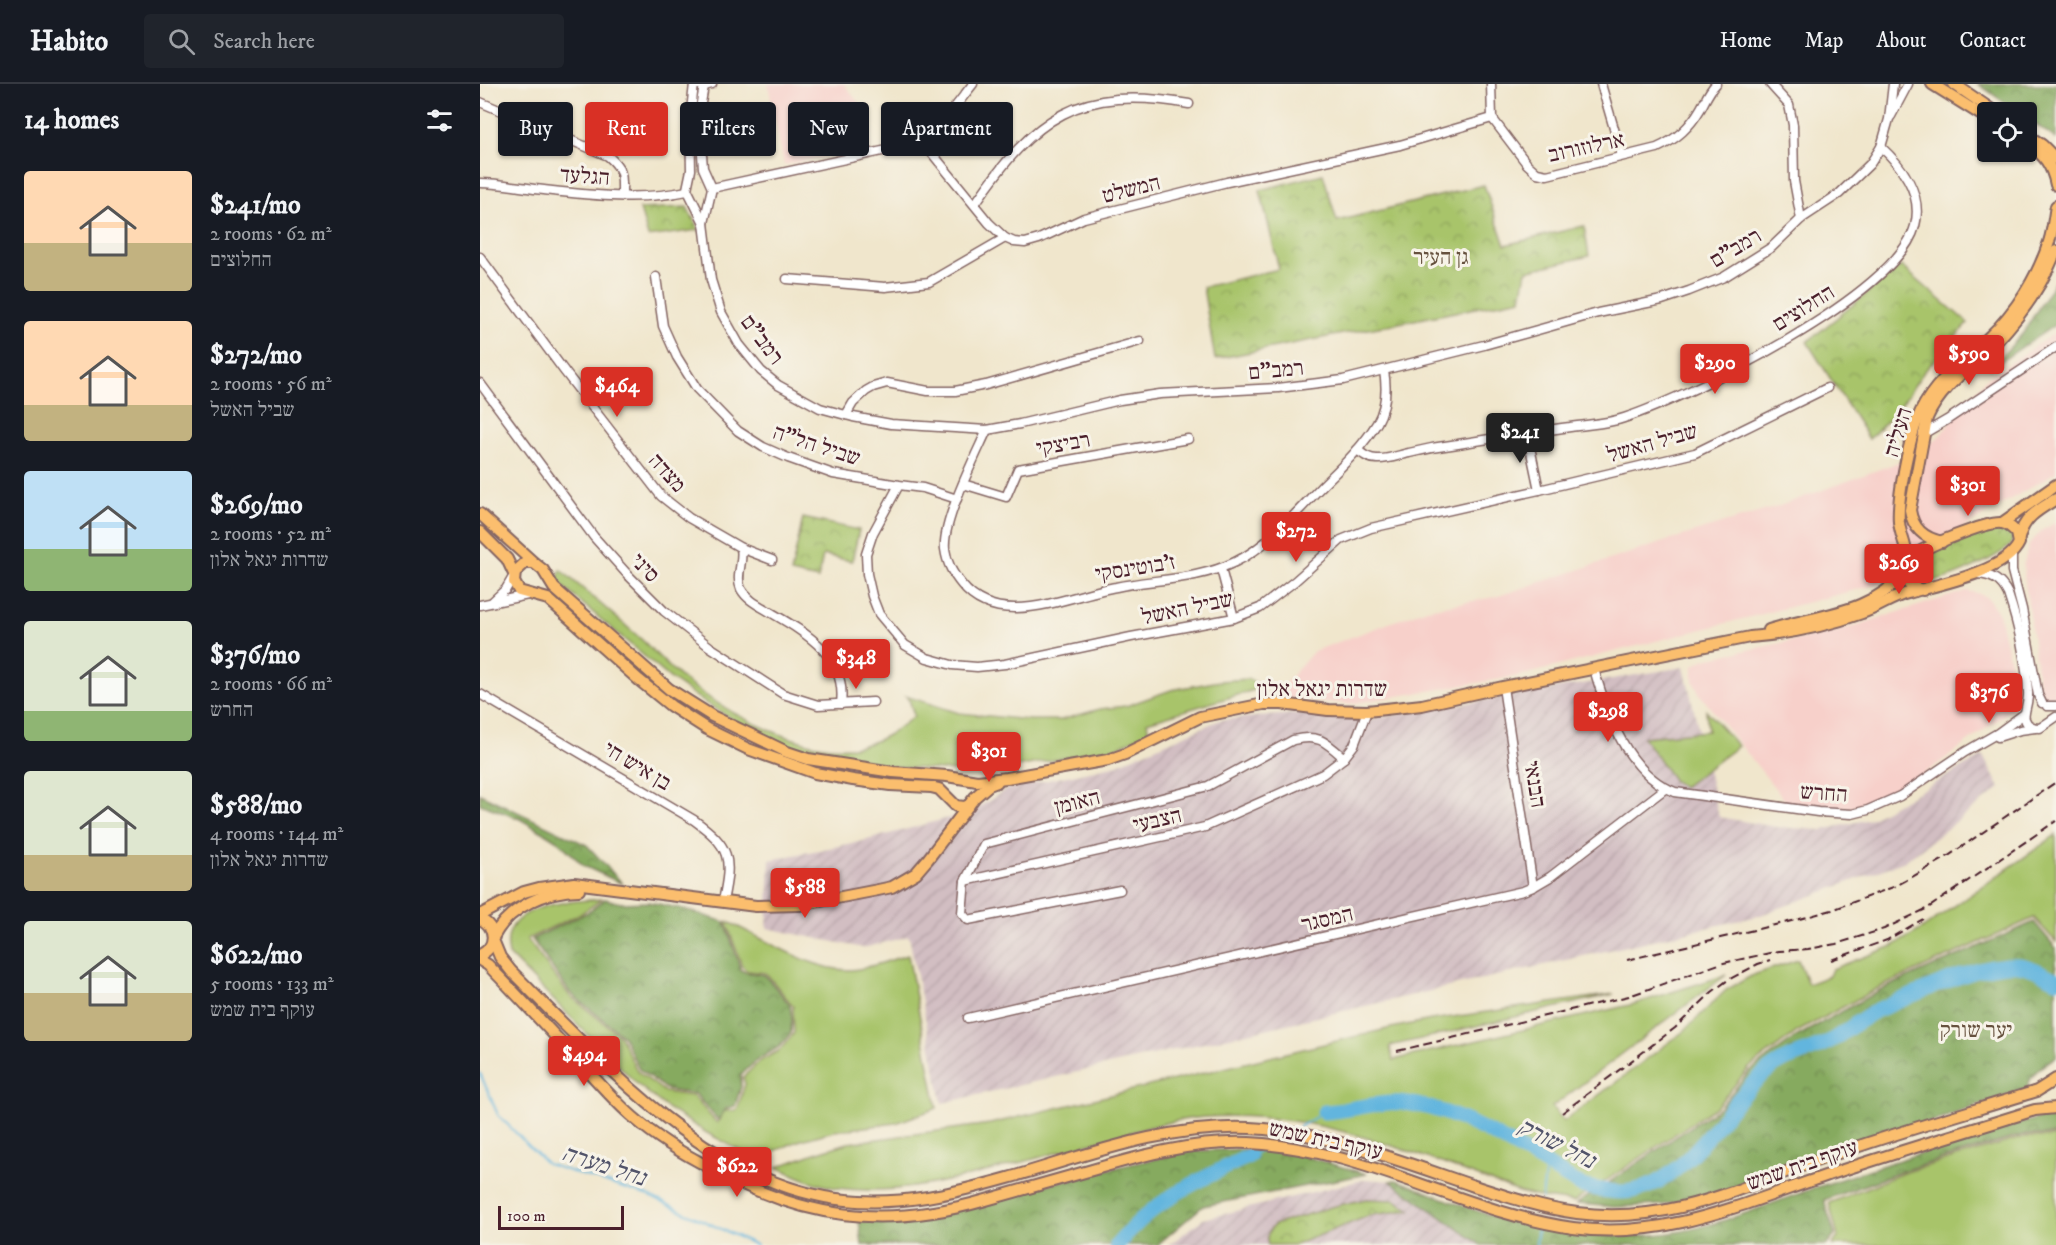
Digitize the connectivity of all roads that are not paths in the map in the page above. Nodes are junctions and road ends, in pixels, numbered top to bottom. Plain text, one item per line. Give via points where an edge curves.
1 (694, 84) edge
2 (974, 84) edge
3 (1491, 84) edge
4 (1601, 84) edge
5 (1716, 84) edge
6 (1770, 84) edge
7 (1893, 84) edge
8 (1908, 84) edge
9 (1932, 84) edge
10 (1954, 84) edge
11 (708, 85) edge
12 (1123, 90) dead end
13 (1096, 93) dead end
14 (480, 102) edge
15 (959, 102) edge
16 (1980, 102) edge
17 (1189, 104) dead end
18 (1977, 112) edge
19 (1492, 118) junction
20 (1889, 119) junction
21 (2037, 142) edge
22 (1881, 147) junction
23 (2037, 150) edge
24 (881, 151) edge
25 (935, 156) edge
26 (1622, 156) junction
27 (2056, 159) edge
28 (690, 181) junction
29 (480, 183) edge
30 (2056, 185) edge
31 (710, 188) junction
32 (687, 191) junction
33 (622, 195) junction
34 (694, 200) junction
35 (975, 204) junction
36 (2056, 206) edge
37 (1801, 219) junction
38 (704, 223) junction
39 (1005, 238) junction
40 (2056, 251) edge
41 (480, 257) edge
42 (656, 277) dead end
43 (786, 279) dead end
44 (1140, 341) dead end
45 (2056, 347) edge
46 (1384, 371) junction
47 (480, 383) edge
48 (1827, 388) dead end
49 (1930, 411) junction
50 (846, 415) junction
51 (1947, 420) junction
52 (987, 430) junction
53 (1527, 433) junction
54 (1923, 434) junction
55 (1188, 439) dead end
56 (1357, 450) junction
57 (963, 484) junction
58 (2056, 485) edge
59 (899, 486) junction
60 (1539, 490) junction
61 (957, 499) junction
62 (2056, 499) edge
63 (480, 513) edge
64 (2002, 523) junction
65 (480, 532) edge
66 (2019, 538) junction
67 (1942, 542) junction
68 (741, 548) junction
69 (2012, 554) junction
70 (772, 560) dead end
71 (534, 563) junction
72 (1221, 569) junction
73 (1905, 571) junction
74 (1973, 574) junction
75 (545, 575) junction
76 (513, 576) junction
77 (1923, 590) junction
78 (531, 594) junction
79 (482, 605) edge
80 (1234, 618) junction
81 (1750, 637) junction
82 (1594, 669) junction
83 (1503, 687) junction
84 (480, 694) edge
85 (873, 702) dead end
86 (841, 704) junction
87 (2048, 705) edge
88 (2026, 710) junction
89 (1367, 711) junction
90 (2053, 719) edge
91 (2036, 728) junction
92 (1965, 752) junction
93 (1344, 758) junction
94 (1007, 778) junction
95 (965, 779) junction
96 (1666, 788) junction
97 (950, 801) junction
98 (972, 801) junction
99 (949, 831) junction
100 (965, 881) junction
101 (1533, 887) junction
102 (624, 890) junction
103 (1120, 890) dead end
104 (723, 901) junction
105 (480, 917) edge
106 (493, 938) junction
107 (480, 955) edge
108 (480, 960) edge
109 (968, 1018) dead end
110 (2056, 1079) edge
111 (2056, 1085) edge
112 (2056, 1092) edge
113 (2056, 1108) edge

1 - 11 street
1 - 28 street
2 - 15 street
3 - 19 street
4 - 26 street
5 - 26 street, ארלוזורוב via 1693,120 1673,141
6 - 37 street via 1789,105
7 - 20 street, רמב"ם
8 - 20 street, רמב"ם
9 - 18 main road
10 - 16 main road
11 - 31 street via 699,114 702,164
12 - 17 street via 1161,94
13 - 35 street via 1069,102 1035,126
14 - 33 street via 608,156 620,167
19 - 26 street, ארלוזורוב via 1517,153 1537,173 1547,176
19 - 39 street, המשלט via 1400,146 1227,182 1084,218 1025,243
20 - 22 street, רמב"ם
21 - 27 main road
22 - 37 street, רמב"ם via 1870,164 1839,194
22 - 53 street, החלוצים via 1907,175 1917,208 1909,241 1884,271 1839,307 1708,384 1622,419
23 - 30 main road via 2048,161
24 - 31 street
25 - 35 street
28 - 31 street via 700,177
28 - 32 street
29 - 33 street, הגלעד
31 - 34 street via 703,201
31 - 38 street, רמב"ם
32 - 33 street, הגלעד
32 - 34 street
34 - 38 street, רמב"ם
35 - 39 street
36 - 73 main road, העליה via 2047,247 2019,301 1997,329 1936,389 1919,415 1909,447 1899,512 1906,547
37 - 46 street, רמב"ם via 1752,260 1689,291
38 - 50 street, רמב"ם via 711,280 721,312 739,344 778,385 820,408
39 - 43 street via 929,282 885,287
40 - 49 main road, העליה via 2013,323 1943,392
41 - 68 street, מצדה via 661,495 689,518
42 - 59 street, שביל הל"ה via 663,326 677,357 697,389 738,431 763,447 833,474
44 - 50 street via 955,391 887,384 873,387 853,403
45 - 51 street
46 - 52 street, רמב"ם via 1305,385 1160,394
46 - 56 street, ז'בוטינסקי via 1386,386 1378,422
47 - 86 street, סיני via 594,537 664,611 710,647 783,694 818,705
48 - 60 street, שביל האשל via 1695,453
49 - 51 street via 1941,421
49 - 54 main road, העליה
50 - 52 street, רמב"ם via 891,424
51 - 54 street
52 - 57 street, ז'בוטינסקי
53 - 56 street, החלוצים via 1379,460
53 - 60 street
54 - 67 main road, העליה via 1911,518 1920,533
55 - 57 street, רביצקי via 1018,469 1006,497
56 - 72 street, ז'בוטינסקי via 1279,531
57 - 61 street, ז'בוטינסקי
58 - 64 main road
59 - 61 street, שביל הל"ה via 923,488
59 - 80 street, שביל האשל via 873,533 866,554 867,574 879,614 904,645 927,658 977,667 1005,664
60 - 80 street, שביל האשל via 1371,528 1341,540 1260,608
61 - 72 street, ז'בוטינסקי via 945,546 947,561 966,590 992,605 1022,609 1116,586
62 - 66 main road via 2030,515
63 - 71 main road
64 - 66 main road
64 - 67 main road, שדרות יגאל אלון
65 - 76 main road via 507,559
66 - 69 main road
67 - 73 main road, שדרות יגאל אלון via 1915,555
68 - 70 street, מצדה
68 - 86 street via 738,580 745,596 817,643 831,659 843,689
69 - 74 main road, שדרות יגאל אלון
69 - 87 street via 2012,571 2038,695
71 - 75 main road
71 - 76 main road via 521,565
72 - 80 street
73 - 77 main road via 1907,582
73 - 81 main road, שדרות יגאל אלון via 1891,587 1861,605
74 - 77 main road, שדרות יגאל אלון
74 - 88 street via 1996,578 2008,594 2027,681
75 - 78 main road via 544,584
75 - 95 main road, שדרות יגאל אלון via 554,588 669,688 712,716 808,759
76 - 78 main road via 515,587
76 - 79 street via 501,595
77 - 81 main road, שדרות יגאל אלון via 1850,617
78 - 79 street
78 - 97 main road via 548,599 670,706 707,729 748,749 815,773 931,787 939,789
81 - 82 main road, שדרות יגאל אלון
82 - 83 main road, שדרות יגאל אלון
82 - 96 street via 1605,707 1620,737 1643,768
83 - 89 main road, שדרות יגאל אלון via 1422,705
83 - 101 street, הבנאי
84 - 104 street, בן איש חי via 709,830 727,856 729,871
85 - 86 street, סיני
87 - 88 street via 2036,702
87 - 90 street
88 - 91 street via 2027,723
88 - 92 street, החרש via 1998,733
89 - 93 street via 1354,746
89 - 94 main road, שדרות יגאל אלון via 1264,704 1200,717 1107,760
90 - 91 street
91 - 92 street, החרש via 1993,738
92 - 96 street, החרש via 1900,796 1852,813 1818,812
93 - 100 street, הצבעי via 1323,774 1205,827
93 - 100 street, האומן via 1319,738 1293,740 1208,786 984,844
94 - 95 main road, שדרות יגאל אלון
94 - 98 main road, שדרות יגאל אלון via 989,785
95 - 97 main road via 956,779 949,785
95 - 98 main road via 975,788
96 - 101 street, המסגר
97 - 98 main road via 960,807
97 - 99 main road
98 - 99 main road, שדרות יגאל אלון
99 - 104 main road, שדרות יגאל אלון via 916,873 892,886 800,905 756,906
100 - 103 street, האומן via 962,913 968,920
101 - 109 street, המסגר
102 - 104 main road, שדרות יגאל אלון
102 - 105 main road, שדרות יגאל אלון via 574,883 539,888 512,897
102 - 106 main road, שדרות יגאל אלון via 573,890 545,897 516,910
105 - 106 main road, עוקף בית שמש via 491,927
106 - 107 main road, שדרות יגאל אלון via 488,950
106 - 110 main road, עוקף בית שמש via 511,971 644,1101 678,1128 724,1158 777,1182 850,1200 925,1198 967,1190 1139,1141 1220,1129 1312,1135 1540,1206 1581,1214 1642,1214 1716,1199 1827,1157 2037,1091
108 - 113 main road, עוקף בית שמש via 631,1116 668,1143 717,1172 771,1196 849,1216 927,1213 971,1205 1152,1153 1248,1143 1308,1150 1364,1164 1537,1221 1580,1229 1643,1229 1720,1214 1832,1174 2042,1108
111 - 112 main road

